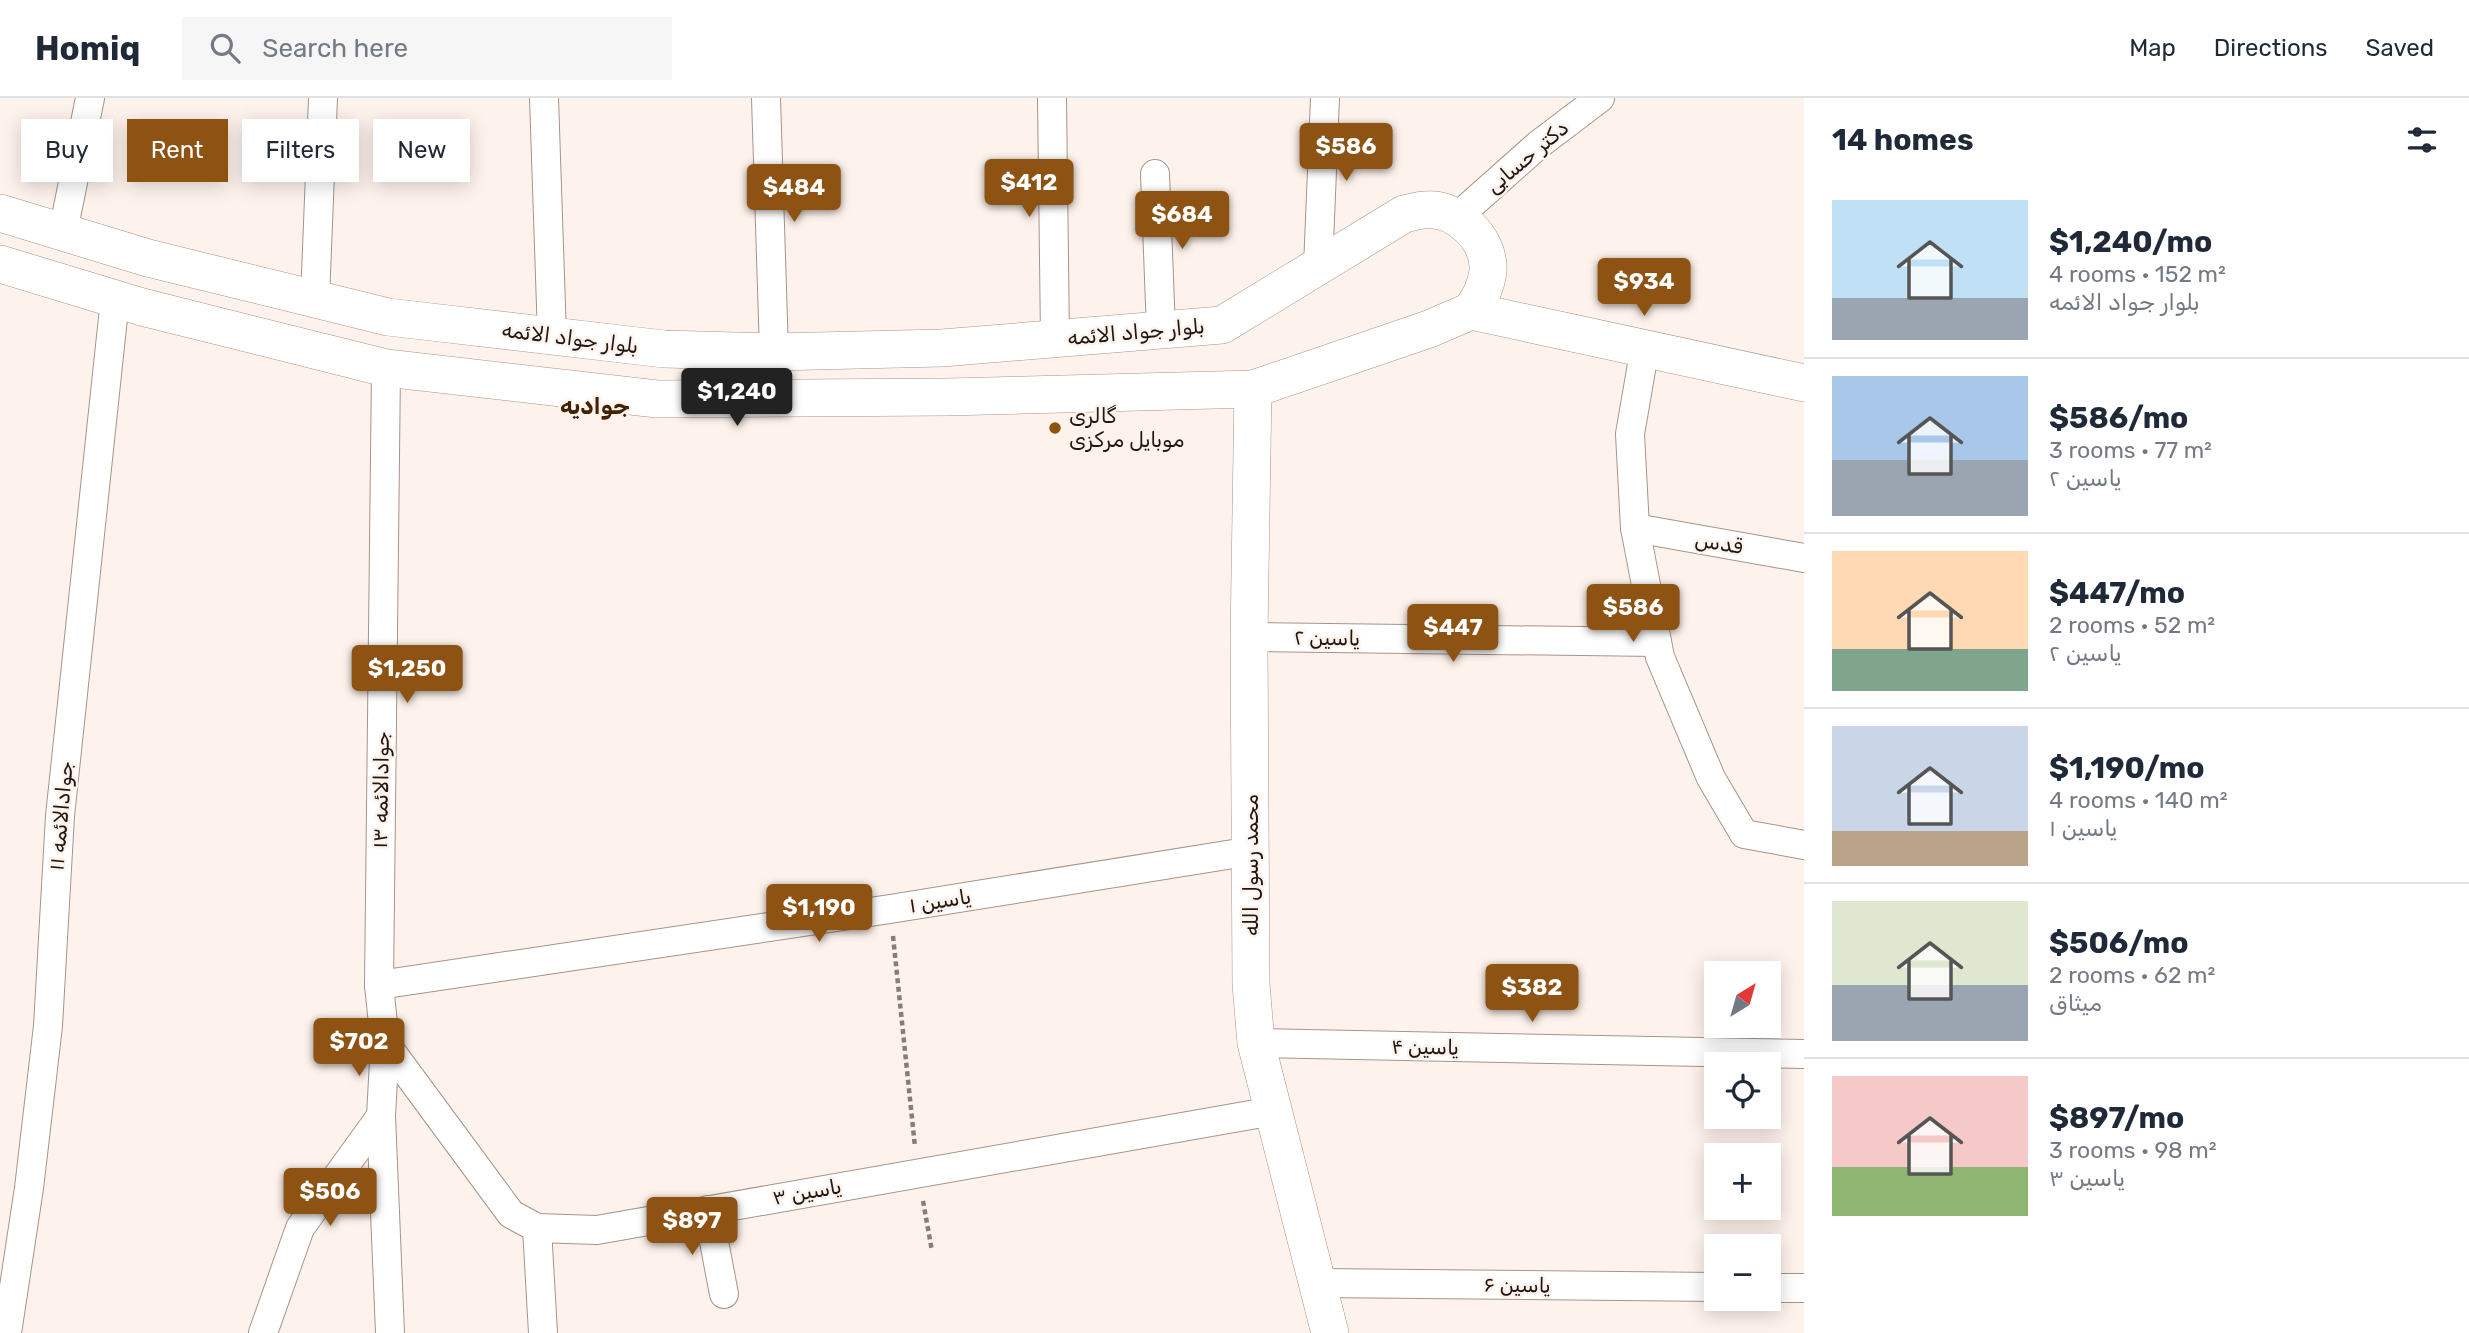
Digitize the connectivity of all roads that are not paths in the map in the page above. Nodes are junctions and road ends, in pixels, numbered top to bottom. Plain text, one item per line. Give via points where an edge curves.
1 (90, 98) edge
2 (323, 98) edge
3 (544, 98) edge
4 (766, 98) edge
5 (1052, 98) edge
6 (1325, 98) edge
7 (1600, 98) edge
8 (1155, 174) dead end
9 (0, 213) edge
10 (1456, 218) junction
11 (63, 232) junction
12 (0, 264) edge
13 (1318, 267) junction
14 (115, 299) junction
15 (315, 299) junction
16 (1471, 311) junction
17 (1161, 330) junction
18 (552, 336) junction
19 (1055, 339) junction
20 (1645, 347) junction
21 (774, 352) junction
22 (386, 368) junction
23 (1804, 383) edge
24 (1252, 388) junction
25 (1635, 528) junction
26 (1804, 558) edge
27 (1249, 637) junction
28 (1657, 642) junction
29 (1804, 845) edge
30 (1252, 851) junction
31 (379, 985) junction
32 (385, 1043) junction
33 (1256, 1043) junction
34 (1804, 1054) edge
35 (1273, 1111) junction
36 (381, 1116) junction
37 (708, 1210) junction
38 (537, 1228) junction
39 (1317, 1283) junction
40 (1704, 1287) edge
41 (1781, 1288) edge
42 (1804, 1288) edge
43 (724, 1294) dead end
44 (7, 1333) edge
45 (263, 1333) edge
46 (390, 1333) edge
47 (542, 1333) edge
48 (1330, 1333) edge

1 - 11 street
2 - 15 street
3 - 18 street
4 - 21 street
5 - 19 street
6 - 13 street
7 - 10 street, دکتر حسابی via 1538,145
8 - 17 street
9 - 11 street, بلوار جواد الائمه
10 - 13 street, بلوار جواد الائمه via 1427,209 1404,214
10 - 16 street via 1469,226 1483,246 1488,268 1484,291
11 - 15 street, بلوار جواد الائمه
12 - 14 street
13 - 17 street, بلوار جواد الائمه via 1222,325
14 - 22 street
14 - 44 street, جوادالائمه ۱۱ via 60,816 48,1026
15 - 18 street, بلوار جواد الائمه via 388,317
16 - 20 street
16 - 24 street
17 - 19 street, بلوار جواد الائمه
18 - 21 street, بلوار جواد الائمه via 664,349
19 - 21 street, بلوار جواد الائمه via 942,348
20 - 23 street
20 - 25 street via 1630,434
22 - 24 street via 657,399
22 - 31 street, جوادالائمه ۱۳
24 - 27 street, محمد رسول الله
25 - 26 street, قدس
25 - 28 street
27 - 28 street, یاسین ۲
27 - 30 street, محمد رسول الله
28 - 29 street via 1711,779 1744,834
30 - 31 street, یاسین ۱
30 - 33 street, محمد رسول الله via 1251,984
31 - 32 street, جوادالائمه ۱۳
32 - 36 street, جوادالائمه ۱۳
32 - 38 street via 511,1214
33 - 34 street, یاسین ۴
33 - 35 street, محمد رسول الله
35 - 37 street, یاسین ۳
35 - 39 street, محمد رسول الله
36 - 45 street via 300,1228
36 - 46 street, جوادالائمه ۱۳
37 - 38 street, یاسین ۳ via 597,1230
37 - 43 street
38 - 47 street
39 - 40 street, یاسین ۶
39 - 48 street, محمد رسول الله
41 - 42 street

